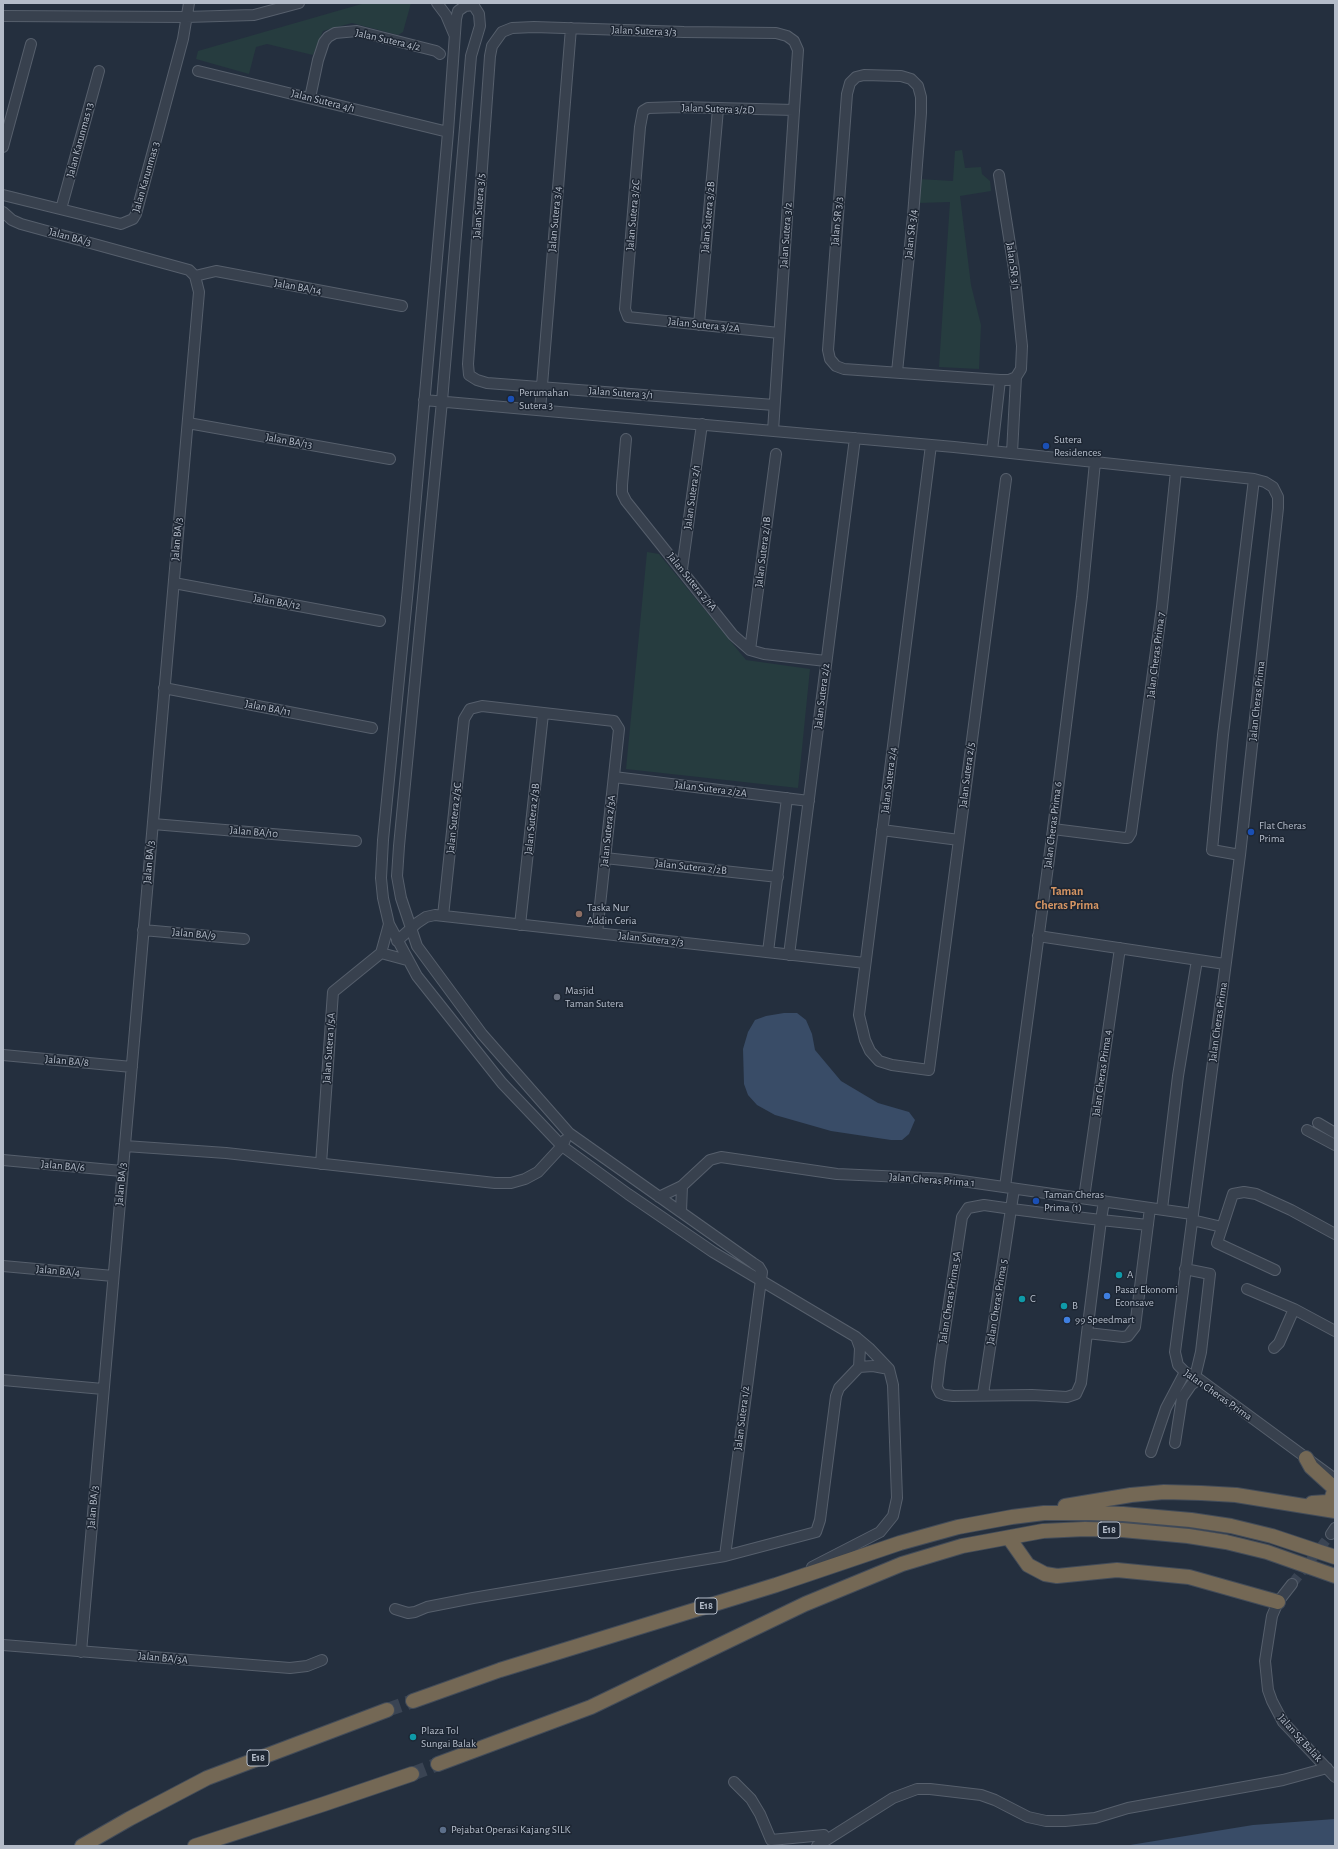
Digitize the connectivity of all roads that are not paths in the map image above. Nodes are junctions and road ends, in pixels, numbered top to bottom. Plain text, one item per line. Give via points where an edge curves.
1 (189, 3) edge
2 (299, 3) edge
3 (437, 3) edge
4 (473, 4) edge
5 (3, 16) edge
6 (186, 17) junction
7 (571, 28) junction
8 (455, 38) junction
9 (496, 38) joint
10 (794, 41) joint
11 (31, 44) dead end
12 (440, 54) dead end
13 (99, 71) dead end
14 (198, 71) dead end
15 (856, 77) joint
16 (310, 98) junction
17 (718, 109) junction
18 (794, 110) junction
19 (643, 111) joint
20 (448, 132) junction
21 (3, 147) edge
22 (999, 175) dead end
23 (3, 195) edge
24 (61, 209) junction
25 (3, 212) edge
26 (195, 276) junction
27 (402, 306) dead end
28 (628, 317) joint
29 (699, 324) junction
30 (779, 333) junction
31 (897, 372) junction
32 (469, 375) joint
33 (1016, 377) junction
34 (1000, 380) junction
35 (542, 388) junction
36 (424, 400) junction
37 (442, 401) junction
38 (774, 406) junction
39 (540, 410) junction
40 (188, 424) junction
41 (702, 424) junction
42 (772, 431) junction
43 (855, 438) junction
44 (626, 439) dead end
45 (931, 445) junction
46 (992, 451) junction
47 (1012, 453) junction
48 (776, 454) dead end
49 (390, 459) dead end
50 (1096, 462) junction
51 (1176, 471) junction
52 (1006, 479) dead end
53 (1254, 479) junction
54 (682, 569) junction
55 (174, 583) junction
56 (380, 621) dead end
57 (750, 650) junction
58 (826, 661) junction
59 (164, 688) junction
60 (544, 714) junction
61 (372, 728) dead end
62 (614, 777) junction
63 (787, 798) junction
64 (809, 801) junction
65 (153, 824) junction
66 (1053, 829) junction
67 (882, 830) junction
68 (959, 840) junction
69 (356, 841) dead end
70 (1240, 855) junction
71 (605, 858) junction
72 (778, 877) junction
73 (443, 916) junction
74 (389, 924) junction
75 (520, 925) junction
76 (410, 929) junction
77 (143, 930) junction
78 (597, 934) junction
79 (1038, 936) junction
80 (244, 939) dead end
81 (397, 941) junction
82 (1120, 948) junction
83 (768, 952) junction
84 (381, 953) junction
85 (789, 955) junction
86 (407, 960) junction
87 (1197, 960) junction
88 (866, 963) junction
89 (1225, 964) junction
90 (3, 1055) edge
91 (132, 1067) junction
92 (928, 1070) joint
93 (1318, 1123) dead end
94 (1307, 1130) dead end
95 (568, 1133) junction
96 (1335, 1133) edge
97 (1335, 1145) edge
98 (125, 1146) junction
99 (562, 1146) junction
100 (3, 1160) edge
101 (321, 1164) junction
102 (122, 1171) junction
103 (682, 1186) junction
104 (1009, 1188) junction
105 (659, 1197) junction
106 (1084, 1198) junction
107 (1104, 1201) junction
108 (1150, 1208) junction
109 (1012, 1209) junction
110 (1162, 1209) junction
111 (681, 1212) junction
112 (1195, 1219) junction
113 (1101, 1220) junction
114 (1148, 1225) junction
115 (1219, 1226) junction
116 (1335, 1234) edge
117 (3, 1266) edge
118 (1185, 1268) junction
119 (1275, 1270) dead end
120 (113, 1276) junction
121 (760, 1281) junction
122 (1247, 1289) dead end
123 (1294, 1309) junction
124 (1335, 1331) edge
125 (1087, 1334) junction
126 (856, 1337) junction
127 (1274, 1348) dead end
128 (859, 1367) junction
129 (889, 1369) junction
130 (1185, 1372) junction
131 (1197, 1378) junction
132 (3, 1380) edge
133 (103, 1389) junction
134 (983, 1394) junction
135 (1175, 1443) dead end
136 (1151, 1452) dead end
137 (1306, 1458) junction
138 (1335, 1479) edge
139 (1296, 1504) junction
140 (1335, 1511) edge
141 (1044, 1514) junction
142 (1008, 1538) junction
143 (725, 1556) junction
144 (1335, 1557) edge
145 (1335, 1576) edge
146 (1292, 1584) tunnel mouth
147 (776, 1585) junction
148 (1278, 1602) junction
149 (395, 1609) dead end
150 (3, 1646) edge
151 (81, 1652) junction
152 (322, 1660) dead end
153 (413, 1700) tunnel mouth
154 (387, 1710) tunnel mouth
155 (438, 1764) tunnel mouth
156 (1328, 1768) junction
157 (412, 1774) tunnel mouth
158 (1335, 1777) edge
159 (734, 1782) dead end
160 (824, 1835) dead end
161 (82, 1846) edge
162 (195, 1846) edge
163 (817, 1846) edge

1 - 6 street, Jalan Karunmas 3
2 - 6 street via 254,15
3 - 8 street via 446,15
4 - 8 street via 458,11
4 - 37 street via 479,14 480,26 471,56
5 - 6 street
6 - 24 street, Jalan Karunmas 3 via 183,39 133,219 121,224
7 - 9 street, Jalan Sutera 3/3 via 512,28
7 - 10 street, Jalan Sutera 3/3 via 776,34 787,36
7 - 35 street, Jalan Sutera 3/4
8 - 20 street
9 - 32 street, Jalan Sutera 3/5 via 490,56
10 - 18 street, Jalan Sutera 3/2 via 798,50
11 - 21 street
12 - 16 street, Jalan Sutera 4/2 via 357,31 335,33 324,42
13 - 24 street, Jalan Karunmas 13
14 - 16 street, Jalan Sutera 4/1
15 - 31 street, Jalan SR 3/4 via 901,76 918,86 921,97
15 - 31 street, Jalan SR 3/3 via 850,83 847,94 828,350 830,359 836,366 844,369
16 - 20 street, Jalan Sutera 4/1
17 - 18 street, Jalan Sutera 3/2D
17 - 19 street, Jalan Sutera 3/2D via 648,108
17 - 29 street, Jalan Sutera 3/2B
18 - 30 street, Jalan Sutera 3/2
19 - 28 street, Jalan Sutera 3/2C via 625,309
20 - 36 street
22 - 33 street, Jalan SR 3/1 via 1014,269 1023,359
23 - 24 street, Jalan Karunmas 3
25 - 26 street, Jalan BA/3 via 21,224 178,266 189,270
26 - 27 street, Jalan BA/14 via 216,271
26 - 40 street, Jalan BA/3 via 199,292
28 - 29 street, Jalan Sutera 3/2A
29 - 30 street, Jalan Sutera 3/2A
30 - 38 street, Jalan Sutera 3/2
31 - 34 street
32 - 35 street, Jalan Sutera 3/1 via 487,383
33 - 34 street
33 - 47 street
34 - 46 street
35 - 38 street, Jalan Sutera 3/1
35 - 39 street, Jalan Sutera 3/4
36 - 37 street
36 - 74 street via 383,840 381,878
37 - 39 street
37 - 76 street via 397,876
38 - 42 street, Jalan Sutera 3/2
39 - 41 street
40 - 49 street, Jalan BA/13
40 - 55 street, Jalan BA/3
41 - 42 street
41 - 54 street, Jalan Sutera 2/1
42 - 43 street
43 - 45 street
43 - 58 street, Jalan Sutera 2/2
44 - 54 street, Jalan Sutera 2/1A via 622,493
45 - 46 street
45 - 67 street, Jalan Sutera 2/4
46 - 47 street
47 - 50 street
48 - 57 street, Jalan Sutera 2/1B
50 - 51 street
50 - 66 street, Jalan Cheras Prima 6
51 - 53 street
51 - 66 street, Jalan Cheras Prima 7 via 1162,607 1131,833 1128,838
52 - 68 street, Jalan Sutera 2/5
53 - 70 street, Jalan Cheras Prima via 1273,487 1278,497 1278,508
53 - 70 street via 1223,735 1212,850
54 - 57 street, Jalan Sutera 2/1A via 733,635
55 - 56 street, Jalan BA/12
55 - 59 street, Jalan BA/3
57 - 58 street, Jalan Sutera 2/1A
58 - 64 street, Jalan Sutera 2/2
59 - 61 street, Jalan BA/11
59 - 65 street, Jalan BA/3
60 - 62 street, Jalan Sutera 2/3A via 614,721 619,729
60 - 73 street, Jalan Sutera 2/3C via 482,706 470,709 464,719
60 - 75 street, Jalan Sutera 2/3B
62 - 63 street, Jalan Sutera 2/2A
62 - 71 street, Jalan Sutera 2/3A
63 - 64 street, Jalan Sutera 2/2A
63 - 72 street
64 - 85 street, Jalan Sutera 2/2
65 - 69 street, Jalan BA/10
65 - 77 street, Jalan BA/3
66 - 79 street, Jalan Cheras Prima 6
67 - 68 street
67 - 88 street, Jalan Sutera 2/4
68 - 92 street, Jalan Sutera 2/5
70 - 89 street, Jalan Cheras Prima
71 - 72 street, Jalan Sutera 2/2B
71 - 78 street, Jalan Sutera 2/3A
72 - 83 street
73 - 75 street, Jalan Sutera 2/3
73 - 76 street, Jalan Sutera 2/3 via 426,917
74 - 81 street
74 - 84 street
75 - 78 street, Jalan Sutera 2/3
76 - 81 street, Jalan Sutera 2/3
76 - 95 street via 417,946 461,1007
77 - 80 street, Jalan BA/9
77 - 91 street, Jalan BA/3
78 - 83 street, Jalan Sutera 2/3
79 - 82 street
79 - 104 street, Jalan Cheras Prima 6
81 - 86 street
82 - 87 street
82 - 106 street, Jalan Cheras Prima 4
83 - 85 street, Jalan Sutera 2/3
84 - 86 street
84 - 101 street, Jalan Sutera 1/5A via 333,992
85 - 88 street, Jalan Sutera 2/3
86 - 99 street via 502,1083
87 - 89 street
87 - 110 street via 1178,1076
88 - 92 street, Jalan Sutera 2/4 via 859,1016 870,1051 879,1061
89 - 112 street, Jalan Cheras Prima
90 - 91 street, Jalan BA/8
91 - 98 street, Jalan BA/3
93 - 96 street
94 - 97 street
95 - 99 street
95 - 105 street
98 - 101 street via 226,1153
98 - 102 street, Jalan BA/3
99 - 101 street via 538,1172 511,1183 477,1182
99 - 121 street via 628,1194
100 - 102 street, Jalan BA/6
102 - 120 street, Jalan BA/3
103 - 104 street, Jalan Cheras Prima 1 via 710,1160 721,1157 837,1174 948,1179
103 - 105 street, Jalan Cheras Prima 1
103 - 111 street
104 - 106 street, Jalan Cheras Prima 1
104 - 109 street, Jalan Cheras Prima 5
105 - 111 street
106 - 107 street, Jalan Cheras Prima 1
107 - 108 street, Jalan Cheras Prima 1
107 - 113 street
108 - 110 street, Jalan Cheras Prima 1
108 - 114 street
109 - 113 street
109 - 134 street, Jalan Cheras Prima 5
109 - 134 street, Jalan Cheras Prima 5A via 984,1205 968,1208 962,1217 937,1387 940,1393 945,1395
110 - 112 street, Jalan Cheras Prima 1
111 - 121 street via 759,1267 762,1272
112 - 115 street, Jalan Cheras Prima 1
112 - 118 street, Jalan Cheras Prima
113 - 114 street
113 - 125 street
114 - 125 street via 1133,1332 1123,1337
115 - 116 street via 1233,1194 1244,1192 1256,1194 1291,1210
115 - 119 street via 1217,1243
117 - 120 street, Jalan BA/4
118 - 130 street, Jalan Cheras Prima via 1175,1352 1178,1364
118 - 131 street via 1210,1274
120 - 133 street, Jalan BA/3
121 - 126 street
121 - 143 street, Jalan Sutera 1/2
122 - 123 street
123 - 124 street
123 - 127 street
125 - 134 street via 1081,1383 1076,1394 1067,1397
126 - 128 street via 860,1348
126 - 129 street
128 - 129 street
128 - 143 street via 839,1388 836,1396 820,1520 816,1532
129 - 147 street via 893,1385 897,1498 893,1516 880,1532
130 - 131 street, Jalan Cheras Prima
130 - 136 street via 1166,1408
131 - 135 street via 1182,1398
131 - 137 street, Jalan Cheras Prima
132 - 133 street
133 - 151 street, Jalan BA/3
137 - 138 street, Jalan Cheras Prima
137 - 139 highway via 1334,1491 1331,1500 1327,1502
139 - 140 highway
139 - 141 highway via 1236,1495 1164,1492 1064,1506
141 - 144 highway, E18 via 1123,1514 1231,1526 1272,1536
141 - 147 highway, E18 via 990,1521 927,1535
142 - 145 highway, E18 via 1043,1531 1085,1528 1188,1536 1267,1552
142 - 148 highway via 1028,1565 1045,1574 1057,1576 1118,1570 1189,1576
142 - 155 highway, E18 via 962,1546 902,1564 805,1604 591,1707
143 - 149 street via 473,1598 427,1607 415,1612 408,1613
146 - 148 street, Jalan Sg Balak
147 - 153 highway, E18 via 500,1670
148 - 156 street, Jalan Sg Balak via 1268,1629 1265,1661 1268,1690 1283,1722
150 - 151 street, Jalan BA/3A
151 - 152 street, Jalan BA/3A via 290,1668 307,1666
154 - 161 highway, E18 via 207,1778
156 - 158 street, Jalan Sg Balak
156 - 163 street via 1283,1780 1128,1808 1095,1818 1065,1821 1046,1821 1028,1817 981,1795 917,1789 892,1798
157 - 162 highway
159 - 160 street via 751,1799 772,1840

